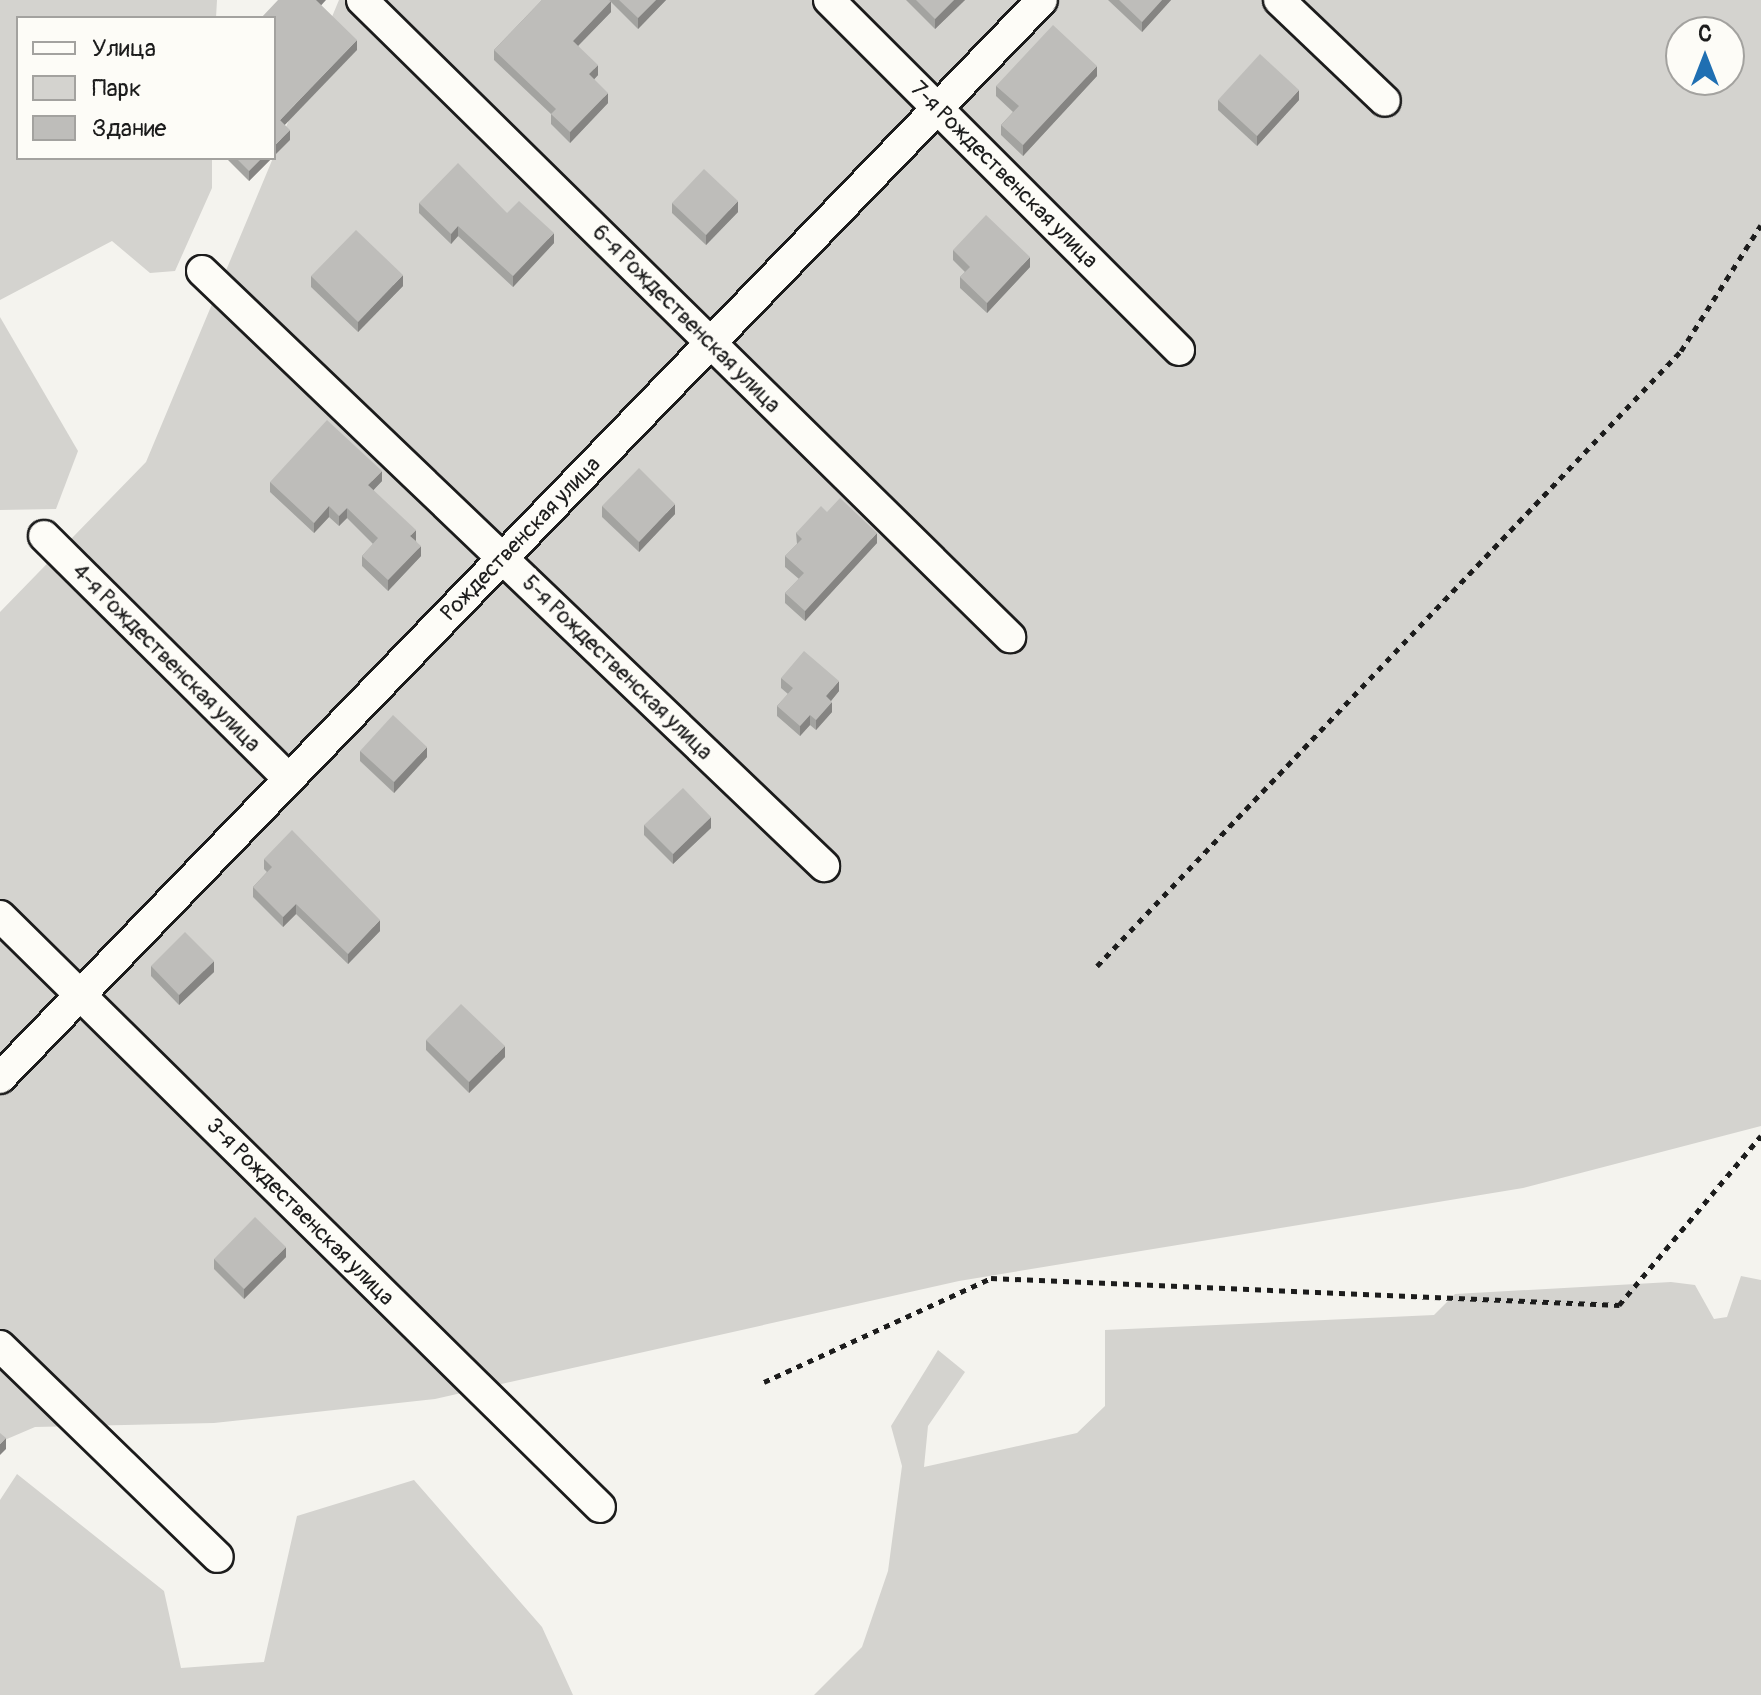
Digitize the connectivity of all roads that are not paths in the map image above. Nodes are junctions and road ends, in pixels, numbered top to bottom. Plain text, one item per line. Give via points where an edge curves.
1 (362, 0) edge
2 (829, 0) edge
3 (1042, 0) edge
4 (1279, 0) edge
5 (1385, 101) dead end
6 (937, 108) junction
7 (202, 271) dead end
8 (711, 343) junction
9 (1179, 350) dead end
10 (44, 536) dead end
11 (503, 558) junction
12 (1010, 637) dead end
13 (289, 779) junction
14 (824, 866) dead end
15 (0, 916) edge
16 (80, 995) junction
17 (0, 1078) edge
18 (0, 1346) edge
19 (600, 1507) dead end
20 (218, 1557) dead end

1 - 8 street, 6-я Рождественская улица
2 - 6 street, 7-я Рождественская улица
3 - 6 street, Рождественская улица
4 - 5 street
6 - 8 street, Рождественская улица
6 - 9 street, 7-я Рождественская улица
7 - 11 street, 5-я Рождественская улица
8 - 11 street, Рождественская улица
8 - 12 street, 6-я Рождественская улица
10 - 13 street, 4-я Рождественская улица
11 - 13 street, Рождественская улица
11 - 14 street, 5-я Рождественская улица
13 - 16 street, Рождественская улица
15 - 16 street, 3-я Рождественская улица
16 - 17 street, Рождественская улица
16 - 19 street, 3-я Рождественская улица
18 - 20 street

